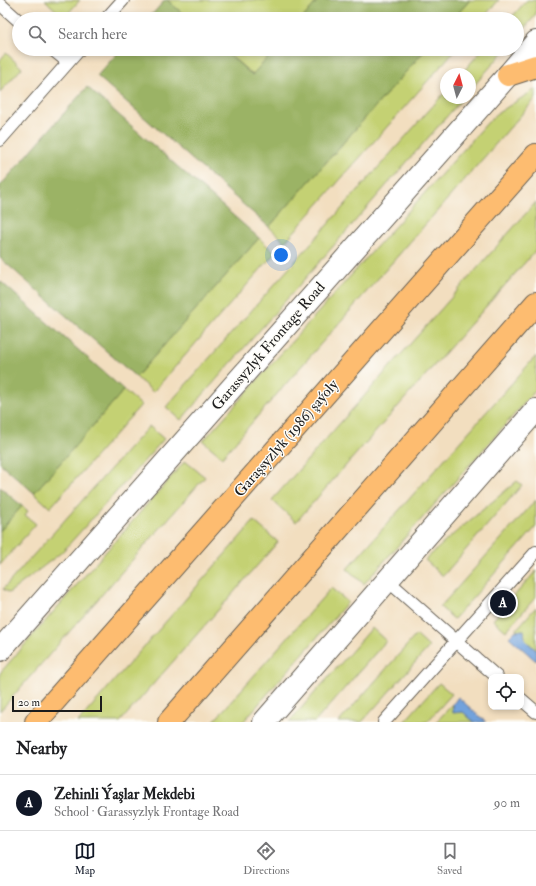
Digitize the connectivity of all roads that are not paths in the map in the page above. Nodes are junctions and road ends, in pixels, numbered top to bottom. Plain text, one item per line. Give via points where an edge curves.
1 (123, 0) edge
2 (0, 4) edge
3 (112, 12) edge
4 (12, 15) edge
5 (536, 42) edge
6 (61, 56) edge
7 (74, 56) edge
8 (68, 62) junction
9 (536, 66) edge
10 (508, 75) junction
11 (0, 140) edge
12 (536, 154) edge
13 (536, 303) edge
14 (536, 319) edge
15 (510, 332) junction
16 (536, 410) edge
17 (536, 552) edge
18 (387, 580) junction
19 (456, 641) junction
20 (0, 650) edge
21 (493, 674) edge
22 (524, 702) edge
23 (536, 712) edge
24 (36, 722) edge
25 (169, 722) edge
26 (264, 722) edge
27 (384, 722) edge

1 - 3 lane
2 - 4 lane
5 - 10 street, Garassyzlyk Frontage Road
6 - 8 lane
7 - 8 lane
8 - 11 lane
9 - 10 main road
10 - 20 street, Garassyzlyk Frontage Road
12 - 24 main road, Garaşsyzlyk (1986) şaýoly
13 - 15 main road
14 - 15 main road
15 - 25 main road
16 - 18 street
17 - 19 lane
18 - 19 lane
18 - 26 street
19 - 21 lane
19 - 27 lane
22 - 23 lane

